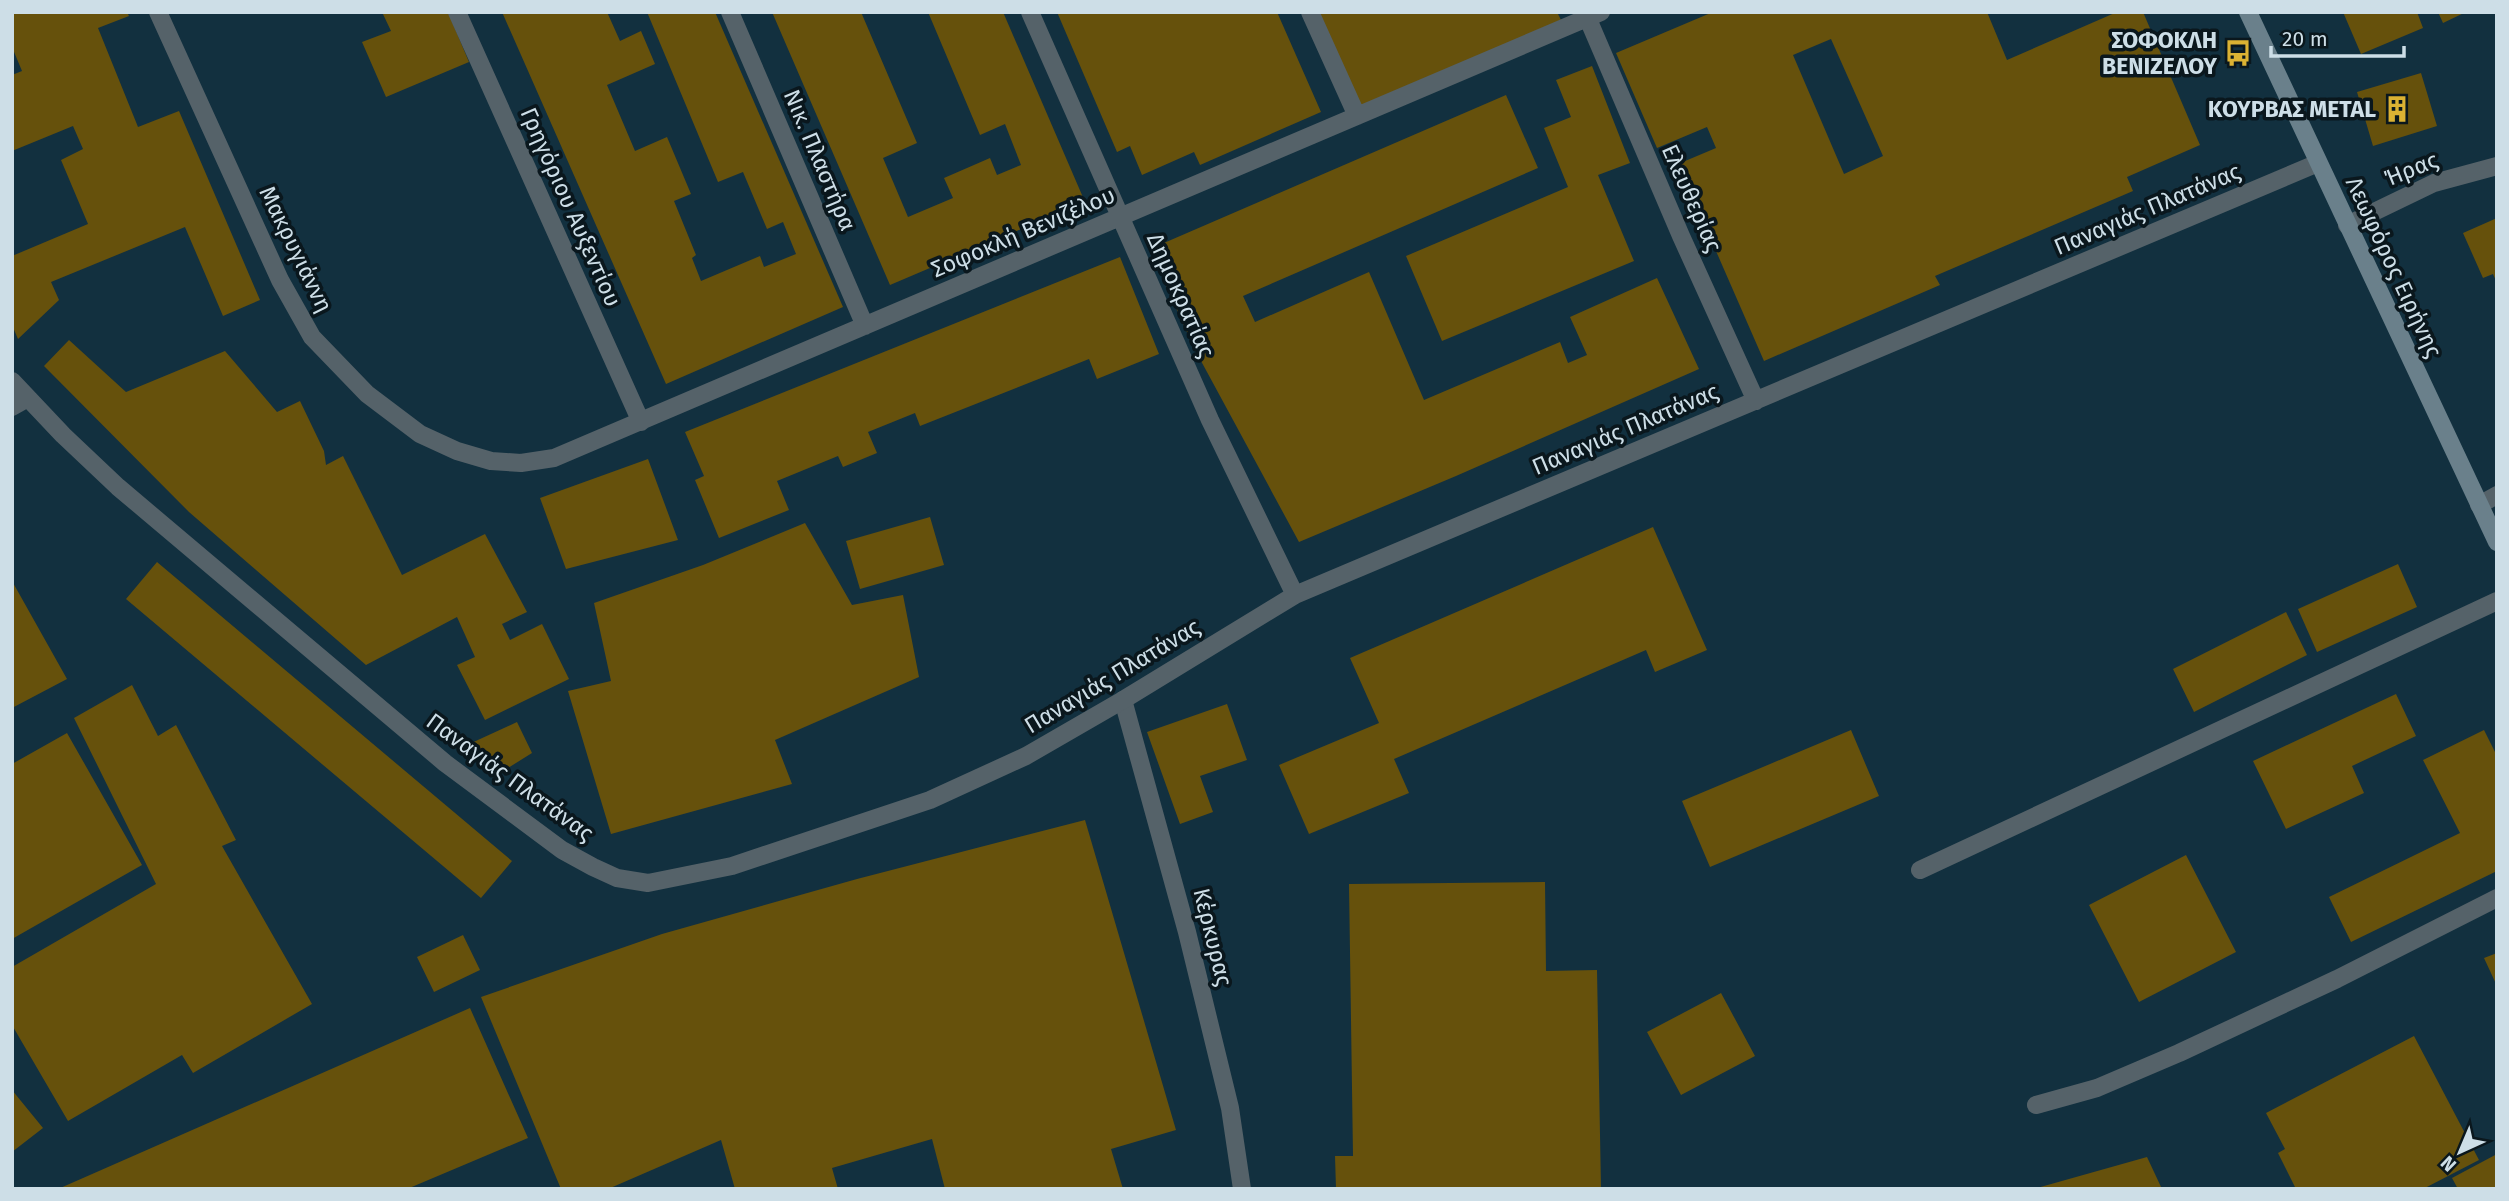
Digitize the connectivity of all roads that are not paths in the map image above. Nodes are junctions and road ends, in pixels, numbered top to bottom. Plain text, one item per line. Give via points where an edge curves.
1 (158, 12) edge
2 (457, 12) edge
3 (730, 12) edge
4 (1030, 12) edge
5 (1310, 12) edge
6 (2248, 12) edge
7 (1591, 14) edge
8 (1357, 116) junction
9 (2318, 163) junction
10 (2497, 166) edge
11 (1120, 218) junction
12 (2347, 225) junction
13 (865, 326) junction
14 (12, 382) edge
15 (1756, 401) junction
16 (20, 402) edge
17 (641, 422) junction
18 (457, 451) joint
19 (2497, 495) edge
20 (2479, 505) junction
21 (2497, 542) edge
22 (1295, 595) junction
23 (2497, 601) edge
24 (1123, 700) junction
25 (1920, 870) dead end
26 (2497, 898) edge
27 (2036, 1105) dead end
28 (1242, 1189) edge

1 - 18 street, Μακρυγιάννη via 312,337 368,394 420,434
2 - 17 street, Γρηγόριου Αυξεντίου
3 - 13 street, Νικ. Πλαστήρα
4 - 11 street, Δημοκρατίας
5 - 8 street
6 - 9 street, Λεωφόρος Ειρήνης
7 - 8 street, Σοφοκλή Βενιζέλου
7 - 15 street, Ελευθερίας via 1681,236
8 - 11 street, Σοφοκλή Βενιζέλου
9 - 12 street, Λεωφόρος Ειρήνης
9 - 15 street, Παναγιάς Πλατάνας
10 - 12 street, Ήρας via 2434,183
11 - 13 street, Σοφοκλή Βενιζέλου
11 - 22 street, Δημοκρατίας
12 - 20 street, Λεωφόρος Ειρήνης
13 - 17 street, Σοφοκλή Βενιζέλου
14 - 16 street, Παναγιάς Πλατάνας
15 - 22 street, Παναγιάς Πλατάνας
16 - 24 street, Παναγιάς Πλατάνας via 414,739 562,850 617,878 648,883 732,866 930,800 1026,756
17 - 18 street, Σοφοκλή Βενιζέλου via 554,458 511,463
19 - 20 street
20 - 21 street, Λεωφόρος Ειρήνης
22 - 24 street, Παναγιάς Πλατάνας
23 - 25 street
24 - 28 street, Κέρκυρας via 1230,1108
26 - 27 street via 2179,1053 2097,1088

